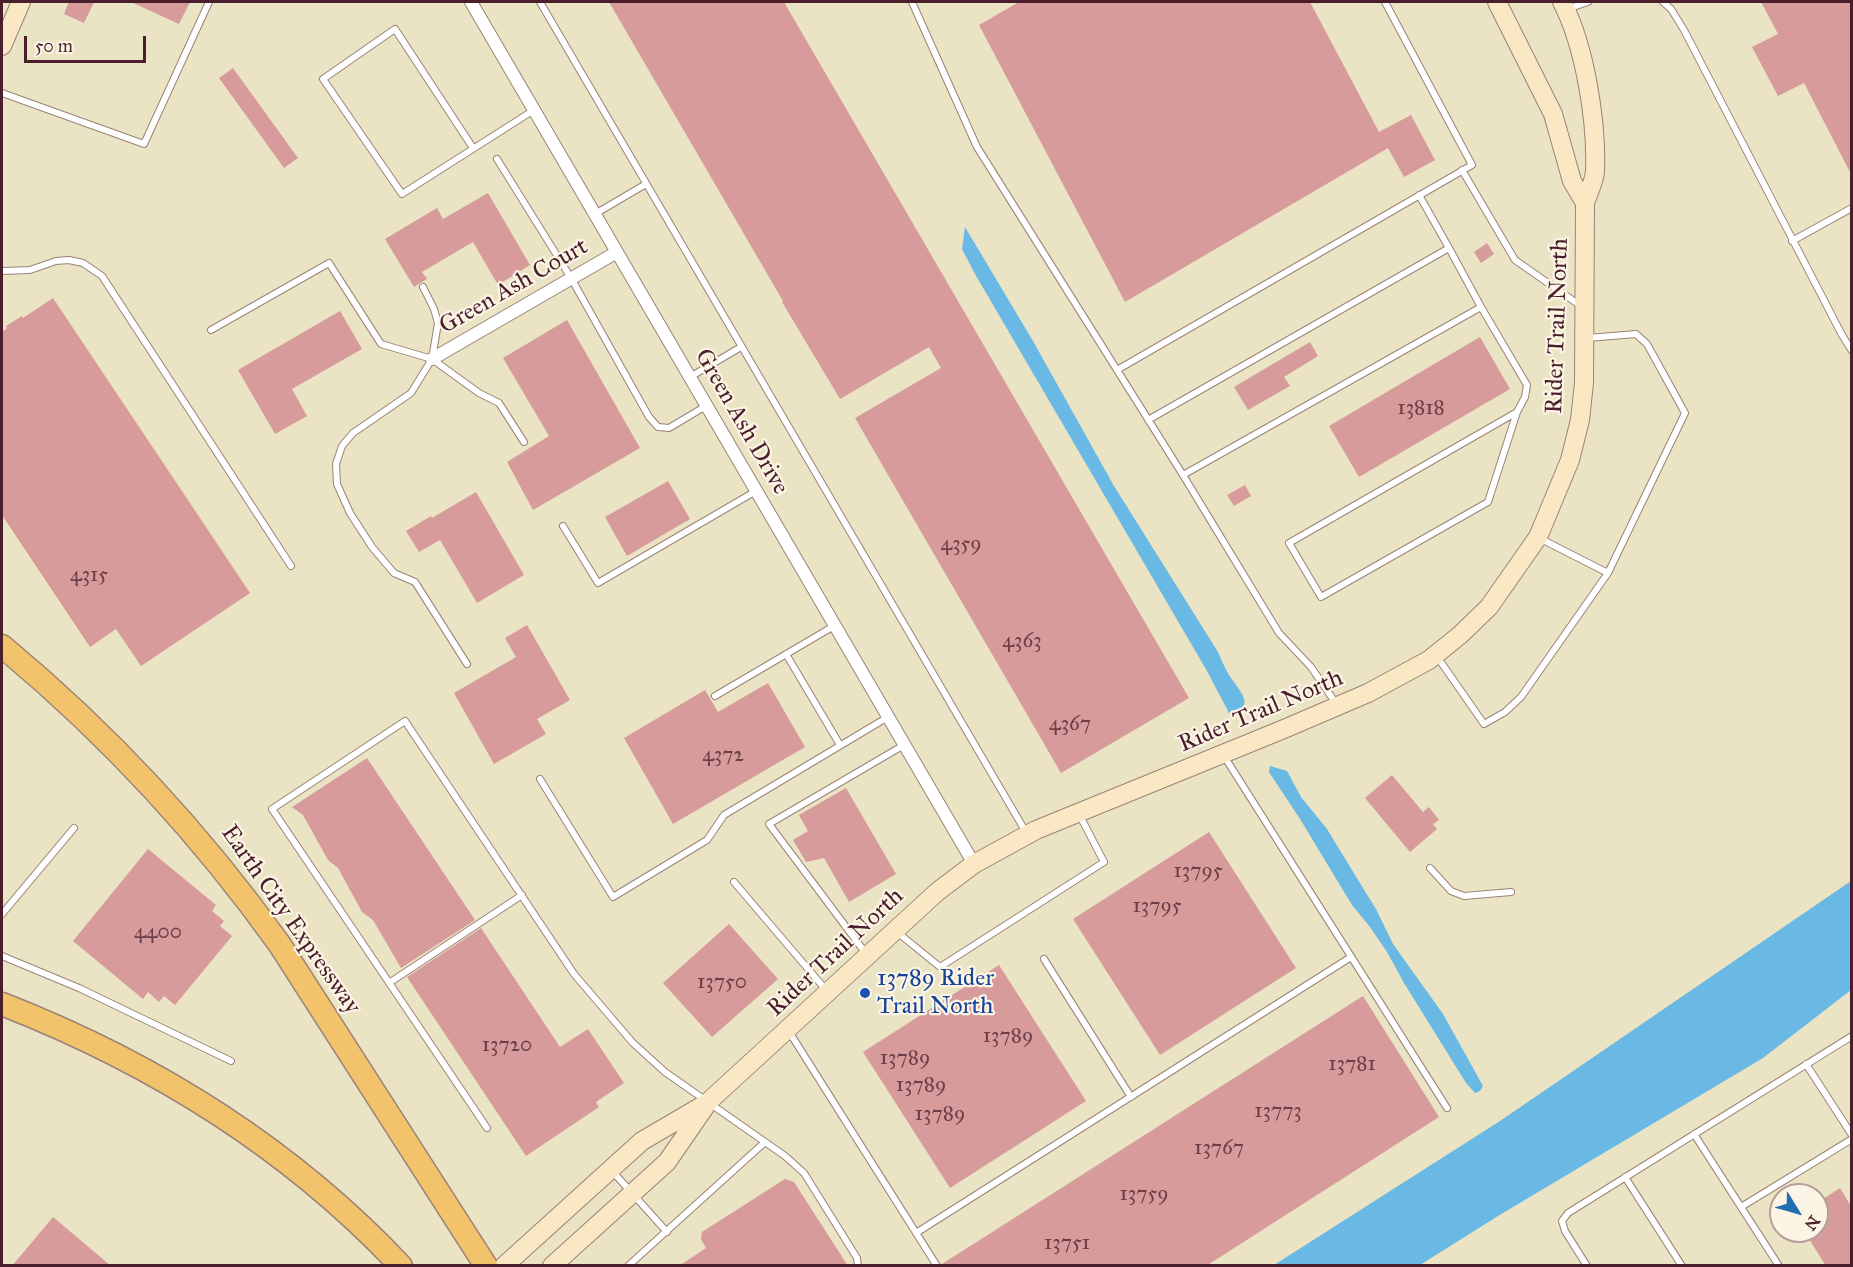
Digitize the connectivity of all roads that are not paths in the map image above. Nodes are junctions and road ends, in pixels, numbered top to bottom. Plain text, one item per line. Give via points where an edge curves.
1 (21, 2) edge
2 (209, 2) edge
3 (471, 2) edge
4 (540, 2) edge
5 (912, 2) edge
6 (1385, 2) edge
7 (1497, 2) edge
8 (1588, 2) edge
9 (1663, 2) edge
10 (1564, 5) edge
11 (2, 46) edge
12 (2, 93) edge
13 (534, 110) junction
14 (474, 148) junction
15 (497, 159) dead end
16 (1462, 170) junction
17 (646, 184) junction
18 (1419, 195) junction
19 (1585, 203) junction
20 (1851, 208) edge
21 (595, 214) junction
22 (1792, 240) junction
23 (1449, 248) junction
24 (617, 252) junction
25 (2, 271) edge
26 (571, 278) junction
27 (423, 287) dead end
28 (1481, 307) junction
29 (1584, 308) junction
30 (211, 330) dead end
31 (1851, 336) edge
32 (1584, 338) junction
33 (1844, 340) junction
34 (741, 347) junction
35 (1851, 351) edge
36 (432, 359) junction
37 (1117, 370) junction
38 (690, 377) junction
39 (706, 405) junction
40 (1516, 412) junction
41 (1148, 420) junction
42 (524, 441) dead end
43 (1183, 475) junction
44 (756, 490) junction
45 (563, 526) dead end
46 (1538, 537) junction
47 (291, 566) dead end
48 (1608, 573) junction
49 (835, 626) junction
50 (2, 646) edge
51 (786, 654) junction
52 (1436, 655) junction
53 (467, 664) dead end
54 (715, 696) dead end
55 (1337, 706) junction
56 (888, 716) junction
57 (904, 744) junction
58 (840, 745) junction
59 (1223, 754) junction
60 (540, 779) dead end
61 (1078, 812) junction
62 (74, 828) dead end
63 (1027, 834) junction
64 (974, 864) junction
65 (1430, 868) dead end
66 (734, 882) dead end
67 (1512, 892) dead end
68 (522, 895) junction
69 (2, 914) edge
70 (896, 931) junction
71 (2, 956) edge
72 (868, 956) junction
73 (1351, 957) junction
74 (1044, 960) dead end
75 (389, 983) junction
76 (829, 993) junction
77 (2, 1004) edge
78 (788, 1030) junction
79 (1851, 1036) edge
80 (231, 1061) dead end
81 (1806, 1064) junction
82 (1131, 1097) junction
83 (708, 1103) junction
84 (1447, 1108) dead end
85 (487, 1128) dead end
86 (1694, 1134) junction
87 (1851, 1137) edge
88 (765, 1142) junction
89 (610, 1169) junction
90 (1625, 1177) junction
91 (632, 1193) junction
92 (1741, 1207) junction
93 (667, 1232) junction
94 (916, 1233) junction
95 (370, 1234) junction
96 (384, 1266) edge
97 (401, 1266) edge
98 (486, 1266) edge
99 (504, 1266) edge
100 (552, 1266) edge
101 (628, 1266) edge
102 (858, 1266) edge
103 (937, 1266) edge
104 (1587, 1266) edge
105 (1682, 1266) edge
106 (1779, 1266) edge

1 - 11 street
2 - 12 lane via 144,144
3 - 13 street, Green Ash Drive
4 - 17 lane
5 - 37 lane via 977,147
6 - 16 lane via 1472,165
7 - 19 street, Rider Trail North via 1553,114 1572,181
8 - 10 lane
9 - 22 lane via 1684,30
10 - 19 street, Rider Trail North via 1584,64 1592,108 1595,175
13 - 14 lane
13 - 21 street, Green Ash Drive
14 - 14 lane via 402,194 323,79 395,29
15 - 26 lane
16 - 18 lane
16 - 29 lane via 1515,260
17 - 21 lane
17 - 34 lane
18 - 23 lane
18 - 37 lane
19 - 29 street, Rider Trail North
20 - 22 lane
21 - 24 street, Green Ash Drive
22 - 33 lane
23 - 28 lane
23 - 41 lane
24 - 26 street, Green Ash Court
24 - 38 street, Green Ash Drive
25 - 47 lane via 30,270 69,260 83,263 102,276
26 - 36 street, Green Ash Court
26 - 39 lane via 658,427 669,428
27 - 36 lane via 438,323
28 - 40 lane via 1527,385
28 - 43 lane
29 - 32 street, Rider Trail North
30 - 36 lane via 329,263 381,344
31 - 33 lane
32 - 46 street, Rider Trail North via 1580,420 1570,459
32 - 48 lane via 1636,334 1647,344 1685,413
33 - 35 lane
34 - 38 lane
34 - 63 lane
36 - 42 lane via 499,403
36 - 53 lane via 411,393 353,433 342,446 336,464 337,484 372,547 394,573 415,582
37 - 41 lane
38 - 39 street, Green Ash Drive
39 - 44 street, Green Ash Drive
40 - 40 lane via 1289,543 1321,597 1488,502
41 - 43 lane
43 - 55 lane via 1279,633 1311,667
44 - 45 lane via 598,583
44 - 49 street, Green Ash Drive
46 - 48 lane
46 - 52 street, Rider Trail North via 1489,607
48 - 52 lane via 1521,697 1484,724
49 - 51 lane
49 - 56 street, Green Ash Drive
50 - 98 highway, Earth City Expressway via 129,761 245,896
51 - 54 lane
51 - 58 lane
52 - 55 street, Rider Trail North
55 - 59 street, Rider Trail North
56 - 57 street, Green Ash Drive
56 - 58 lane
57 - 64 street, Green Ash Drive
57 - 72 lane via 769,824
58 - 60 lane via 724,815 707,840 613,897
59 - 61 street, Rider Trail North
59 - 73 lane
61 - 63 street, Rider Trail North
61 - 70 lane via 1104,862 940,967
62 - 69 lane
63 - 64 street, Rider Trail North
64 - 70 street, Rider Trail North
65 - 67 lane via 1451,891 1464,896
66 - 76 lane
68 - 75 lane
68 - 75 lane via 405,721 272,809
68 - 83 lane via 574,974 610,1017 665,1072
70 - 72 street, Rider Trail North
71 - 80 lane via 79,988
72 - 76 street, Rider Trail North
73 - 82 lane
73 - 84 lane
74 - 82 lane
75 - 85 lane
76 - 78 street, Rider Trail North
77 - 95 highway via 104,1048 208,1106 303,1176
78 - 83 street, Rider Trail North
78 - 94 lane
79 - 81 lane
81 - 86 lane
81 - 87 lane
82 - 94 lane
83 - 88 lane
83 - 89 street, Rider Trail North via 642,1141
83 - 91 street, Rider Trail North via 667,1162
86 - 90 lane
86 - 92 lane
87 - 92 lane
88 - 93 lane
88 - 102 lane via 804,1173 857,1258
89 - 91 lane
89 - 99 street, Rider Trail North
90 - 104 lane via 1568,1213 1562,1221
90 - 105 lane
91 - 93 lane
91 - 100 street, Rider Trail North
92 - 106 lane
93 - 101 lane
94 - 103 lane
95 - 96 highway
95 - 97 highway

